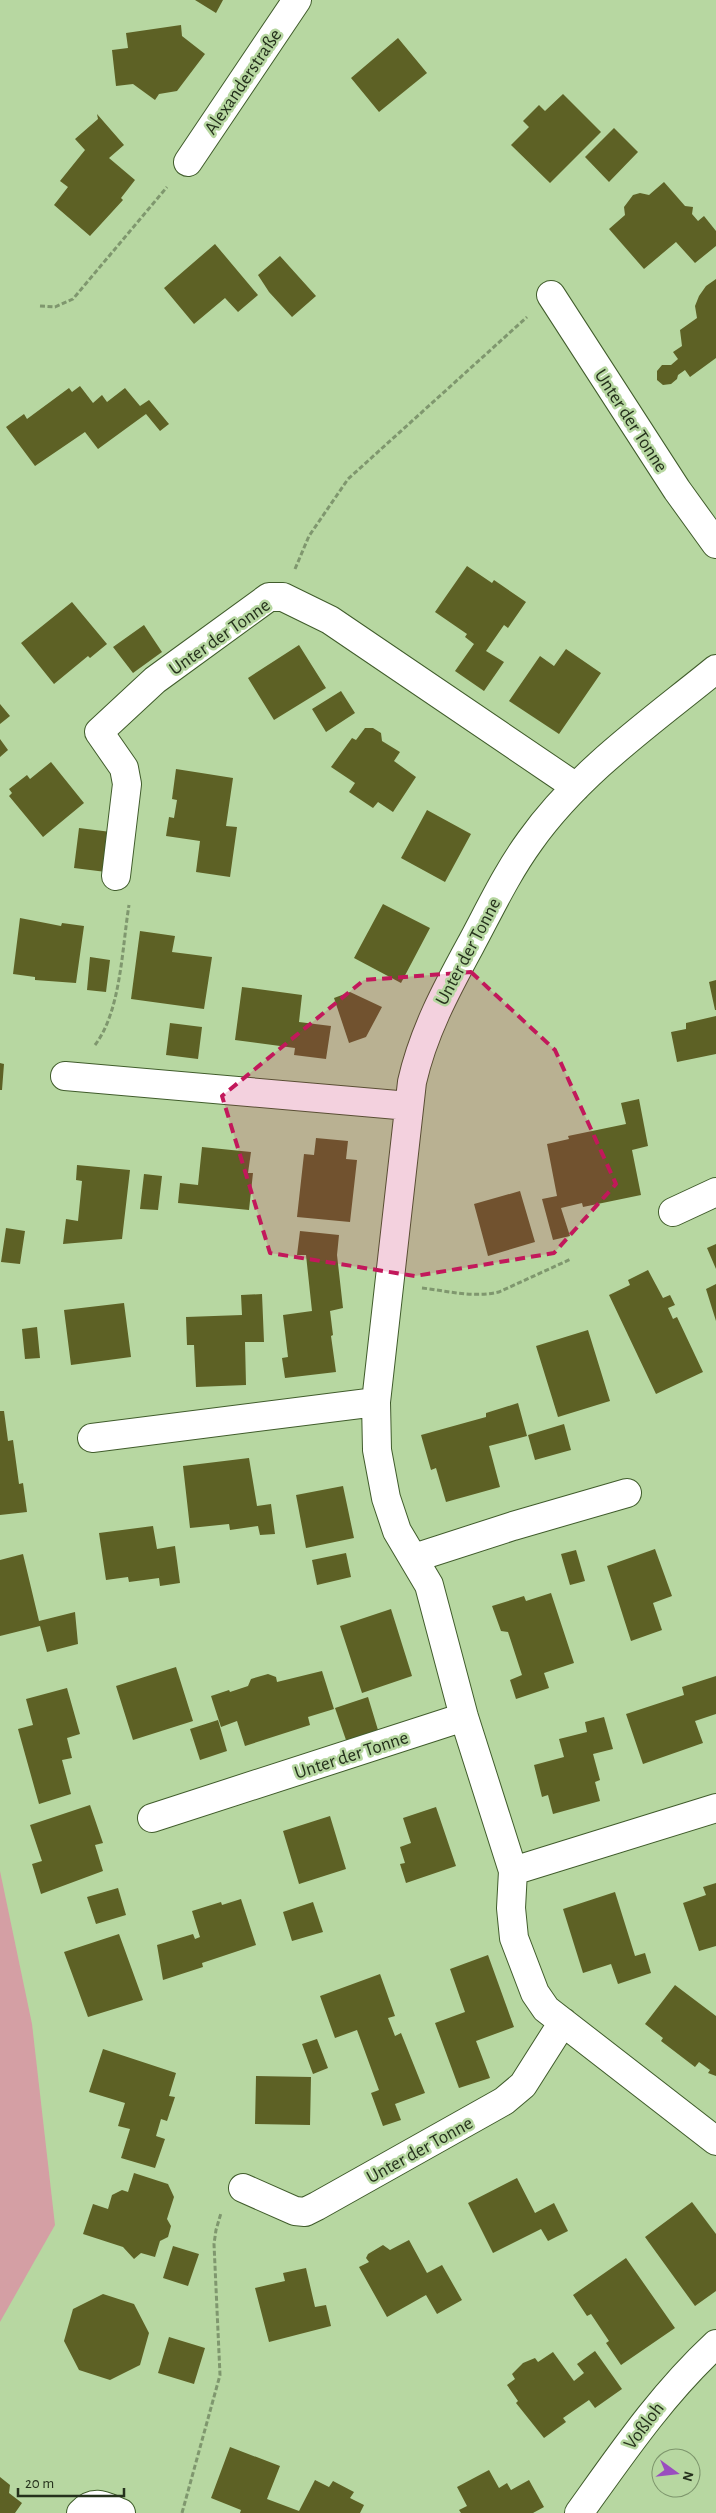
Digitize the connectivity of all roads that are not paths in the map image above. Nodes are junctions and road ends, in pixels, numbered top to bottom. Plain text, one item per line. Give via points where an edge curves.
1 (297, 0) edge
2 (188, 162) road end
3 (551, 294) road end
4 (716, 544) edge
5 (716, 669) edge
6 (576, 787) junction
7 (116, 876) road end
8 (65, 1076) road end
9 (409, 1106) junction
10 (716, 1192) edge
11 (673, 1212) dead end
12 (376, 1402) junction
13 (92, 1438) dead end
14 (627, 1494) dead end
15 (414, 1558) junction
16 (464, 1717) junction
17 (716, 1808) edge
18 (152, 1818) dead end
19 (513, 1871) junction
20 (563, 2022) junction
21 (716, 2141) edge
22 (243, 2188) road end
23 (716, 2344) edge
24 (82, 2513) edge
25 (122, 2513) edge
26 (580, 2513) edge

1 - 2 street, Alexanderstraße
3 - 4 street, Unter der Tonne via 677,490
5 - 6 street, Unter der Tonne
6 - 7 street, Unter der Tonne via 330,620 283,597 269,597 156,680 99,732 124,768 127,784
6 - 9 street, Unter der Tonne via 531,839 514,865 450,984 421,1046
8 - 9 street
9 - 12 street, Unter der Tonne
10 - 11 street
12 - 13 street
12 - 15 street, Unter der Tonne via 377,1450 386,1498 397,1531
14 - 15 street
15 - 16 street, Unter der Tonne via 429,1585
16 - 18 street, Unter der Tonne
16 - 19 street, Unter der Tonne
17 - 19 street
19 - 20 street, Unter der Tonne via 511,1908 514,1938 540,2002
20 - 21 street, Unter der Tonne
20 - 22 street, Unter der Tonne via 523,2084 504,2101 317,2206 305,2212 295,2211
23 - 26 street, Voßloh via 685,2372
24 - 25 street via 88,2506 99,2504

